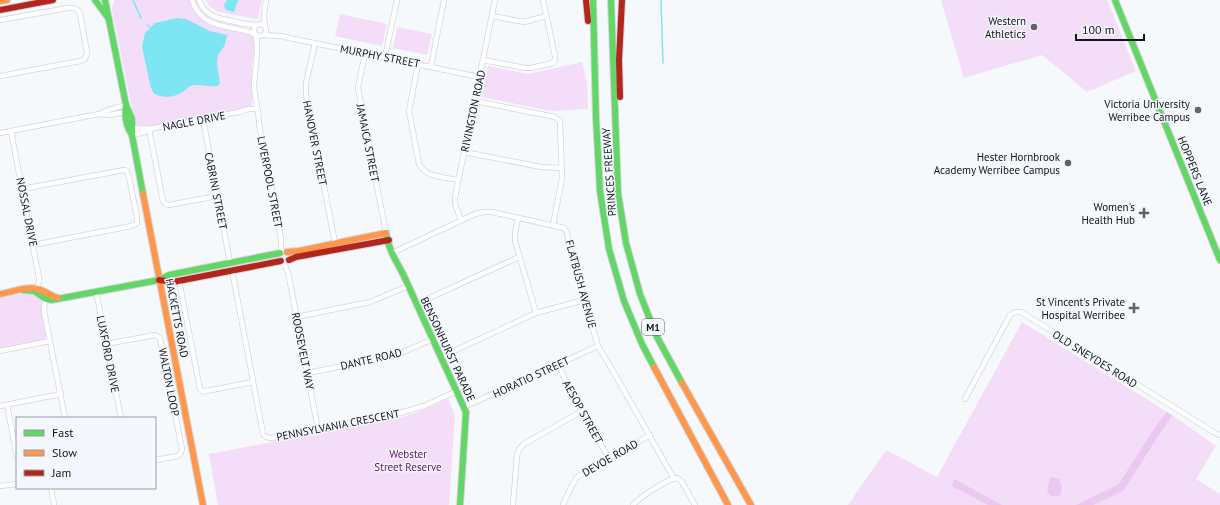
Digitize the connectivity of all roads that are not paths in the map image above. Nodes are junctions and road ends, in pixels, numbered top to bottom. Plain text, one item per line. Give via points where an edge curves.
1 (7, 0) edge
2 (53, 0) edge
3 (95, 0) edge
4 (108, 0) edge
5 (192, 0) edge
6 (199, 0) edge
7 (266, 0) edge
8 (397, 0) edge
9 (444, 0) edge
10 (495, 0) edge
11 (543, 0) edge
12 (586, 0) edge
13 (592, 0) edge
14 (611, 0) edge
15 (622, 0) edge
16 (1115, 0) edge
17 (0, 1) edge
18 (0, 10) edge
19 (264, 15) junction
20 (492, 16) junction
21 (546, 16) junction
22 (0, 20) edge
23 (110, 21) junction
24 (258, 24) junction
25 (266, 27) junction
26 (255, 34) junction
27 (264, 36) junction
28 (280, 36) junction
29 (315, 43) junction
30 (257, 46) junction
31 (365, 54) junction
32 (385, 57) junction
33 (483, 60) junction
34 (418, 64) junction
35 (431, 66) junction
36 (0, 76) edge
37 (479, 76) junction
38 (595, 81) junction
39 (475, 101) junction
40 (127, 109) junction
41 (255, 109) junction
42 (203, 119) junction
43 (149, 129) junction
44 (11, 131) junction
45 (131, 131) junction
46 (0, 133) edge
47 (464, 152) junction
48 (616, 152) junction
49 (562, 168) junction
50 (458, 180) junction
51 (22, 189) junction
52 (217, 196) junction
53 (518, 218) junction
54 (462, 220) junction
55 (553, 225) junction
56 (386, 233) junction
57 (388, 240) junction
58 (335, 243) junction
59 (33, 245) junction
60 (284, 252) junction
61 (393, 252) junction
62 (519, 257) junction
63 (1220, 260) edge
64 (285, 261) junction
65 (230, 263) junction
66 (232, 270) junction
67 (159, 280) junction
68 (179, 281) junction
69 (408, 286) junction
70 (37, 290) junction
71 (96, 291) junction
72 (0, 294) edge
73 (47, 297) junction
74 (584, 300) junction
75 (416, 304) junction
76 (536, 313) junction
77 (296, 317) junction
78 (432, 339) junction
79 (50, 341) junction
80 (106, 344) junction
81 (598, 346) junction
82 (0, 351) edge
83 (441, 357) junction
84 (558, 364) junction
85 (307, 373) junction
86 (253, 382) junction
87 (456, 391) junction
88 (61, 394) junction
89 (965, 399) dead end
90 (7, 405) junction
91 (0, 406) edge
92 (464, 407) junction
93 (582, 411) junction
94 (65, 417) edge
95 (121, 417) edge
96 (318, 429) junction
97 (650, 435) junction
98 (1220, 435) edge
99 (16, 452) edge
100 (609, 459) junction
101 (156, 460) edge
102 (674, 478) junction
103 (16, 484) edge
104 (0, 486) edge
105 (51, 489) edge
106 (54, 505) edge
107 (203, 505) edge
108 (460, 505) edge
109 (513, 505) edge
110 (563, 505) edge
111 (633, 505) edge
112 (695, 505) edge
113 (728, 505) edge
114 (752, 505) edge

1 - 17 main road
2 - 18 main road
3 - 23 main road
4 - 23 main road, HACKETTS ROAD
5 - 26 street via 200,14 210,22
6 - 24 street via 205,10 213,16 250,25
7 - 19 street
8 - 32 street
9 - 35 street
10 - 20 street, RIVINGTON ROAD
11 - 21 street
12 - 38 main road
13 - 38 main road, PRINCES FREEWAY / M1
14 - 48 main road, PRINCES FREEWAY / M1
15 - 48 main road via 620,114
16 - 63 main road, HOPPERS LANE
19 - 24 street
19 - 25 street
20 - 21 street via 524,22
20 - 33 street, RIVINGTON ROAD
21 - 33 street via 555,56 553,63 525,68
22 - 36 street via 68,8 77,9 87,52 87,56 80,62
23 - 40 main road, HACKETTS ROAD
24 - 25 street
24 - 26 street via 254,29
25 - 27 street
25 - 28 street, MURPHY STREET
26 - 27 street via 259,37
26 - 30 street, LIVERPOOL STREET
27 - 28 street, MURPHY STREET
27 - 30 street, LIVERPOOL STREET
28 - 29 street, MURPHY STREET
29 - 31 street, MURPHY STREET
29 - 58 street, HANOVER STREET via 306,94
30 - 41 street, LIVERPOOL STREET via 254,72 257,101
31 - 32 street, MURPHY STREET
31 - 56 street, JAMAICA STREET via 358,87
32 - 34 street, MURPHY STREET
33 - 37 street, RIVINGTON ROAD
34 - 35 street, MURPHY STREET
34 - 50 street via 409,111 419,164 427,173
35 - 37 street, MURPHY STREET
37 - 39 street, RIVINGTON ROAD
38 - 113 main road, PRINCES FREEWAY / M1 via 600,190 609,248 624,301 656,374
39 - 47 street, RIVINGTON ROAD
39 - 49 street via 558,118 561,125
40 - 44 street via 109,115 99,114
40 - 45 main road, HACKETTS ROAD
41 - 42 street, NAGLE DRIVE
41 - 60 street, LIVERPOOL STREET via 259,116
42 - 43 street, NAGLE DRIVE
42 - 52 street, CABRINI STREET
43 - 45 street, NAGLE DRIVE
43 - 52 street via 163,201 166,204
44 - 46 street
44 - 51 street, NOSSAL DRIVE
45 - 67 main road, HACKETTS ROAD
47 - 49 street via 541,167
47 - 50 street, RIVINGTON ROAD
48 - 114 main road, PRINCES FREEWAY / M1 via 618,194 626,243 640,294 672,366
49 - 55 street
50 - 54 street, RIVINGTON ROAD via 455,201
51 - 59 street, NOSSAL DRIVE
51 - 59 street via 124,170 129,174 136,223
52 - 65 street, CABRINI STREET
53 - 54 street, FLATBUSH AVENUE via 487,212
53 - 55 street, FLATBUSH AVENUE
53 - 62 street via 514,236
54 - 61 street, FLATBUSH AVENUE
55 - 74 street, FLATBUSH AVENUE via 563,227 567,232
56 - 57 main road, BENSONHURST PARADE
56 - 58 main road
57 - 61 main road, BENSONHURST PARADE
57 - 64 main road
58 - 60 main road
59 - 70 street, NOSSAL DRIVE via 40,278
60 - 64 main road via 279,257
60 - 64 main road via 290,254
60 - 65 main road
61 - 69 main road, BENSONHURST PARADE
62 - 75 street
62 - 76 street
64 - 66 main road
64 - 77 street, ROOSEVELT WAY
65 - 67 main road via 169,275
66 - 68 main road
66 - 86 street, PENNSYLVANIA CRESCENT
67 - 68 main road
67 - 71 main road
67 - 107 main road, HACKETTS ROAD
68 - 86 street via 200,389 203,392
69 - 75 main road, BENSONHURST PARADE
69 - 77 street via 370,302
70 - 72 main road
70 - 73 main road
71 - 73 main road via 52,300
71 - 80 street, LUXFORD DRIVE
73 - 79 street via 44,308
74 - 76 street
74 - 81 street, FLATBUSH AVENUE
75 - 78 main road, BENSONHURST PARADE
76 - 83 street
77 - 85 street, ROOSEVELT WAY
78 - 83 main road, BENSONHURST PARADE
78 - 85 street, DANTE ROAD via 394,356
79 - 82 street
79 - 88 street
80 - 95 street, LUXFORD DRIVE
80 - 101 street, WALTON LOOP via 155,335 160,338 182,447 178,456
81 - 84 street, HORATIO STREET
81 - 97 street, FLATBUSH AVENUE
83 - 87 main road, BENSONHURST PARADE
84 - 92 street, HORATIO STREET
84 - 93 street, AESOP STREET
85 - 96 street, ROOSEVELT WAY
86 - 96 street, PENNSYLVANIA CRESCENT via 263,434 266,438
87 - 92 main road, BENSONHURST PARADE
87 - 96 street, PENNSYLVANIA CRESCENT via 424,406 400,413
88 - 90 street
88 - 94 street
89 - 98 street, OLD SNEYDES ROAD via 1010,315 1020,312
90 - 91 street
90 - 99 street
92 - 108 main road, BENSONHURST PARADE via 466,419
93 - 100 street, AESOP STREET
93 - 109 street via 520,448 517,455
97 - 100 street, DEVOE ROAD
97 - 102 street, FLATBUSH AVENUE
100 - 110 street, DEVOE ROAD via 577,478 572,483
102 - 111 street via 641,497
102 - 112 street, FLATBUSH AVENUE via 680,480
103 - 104 street
105 - 106 street

